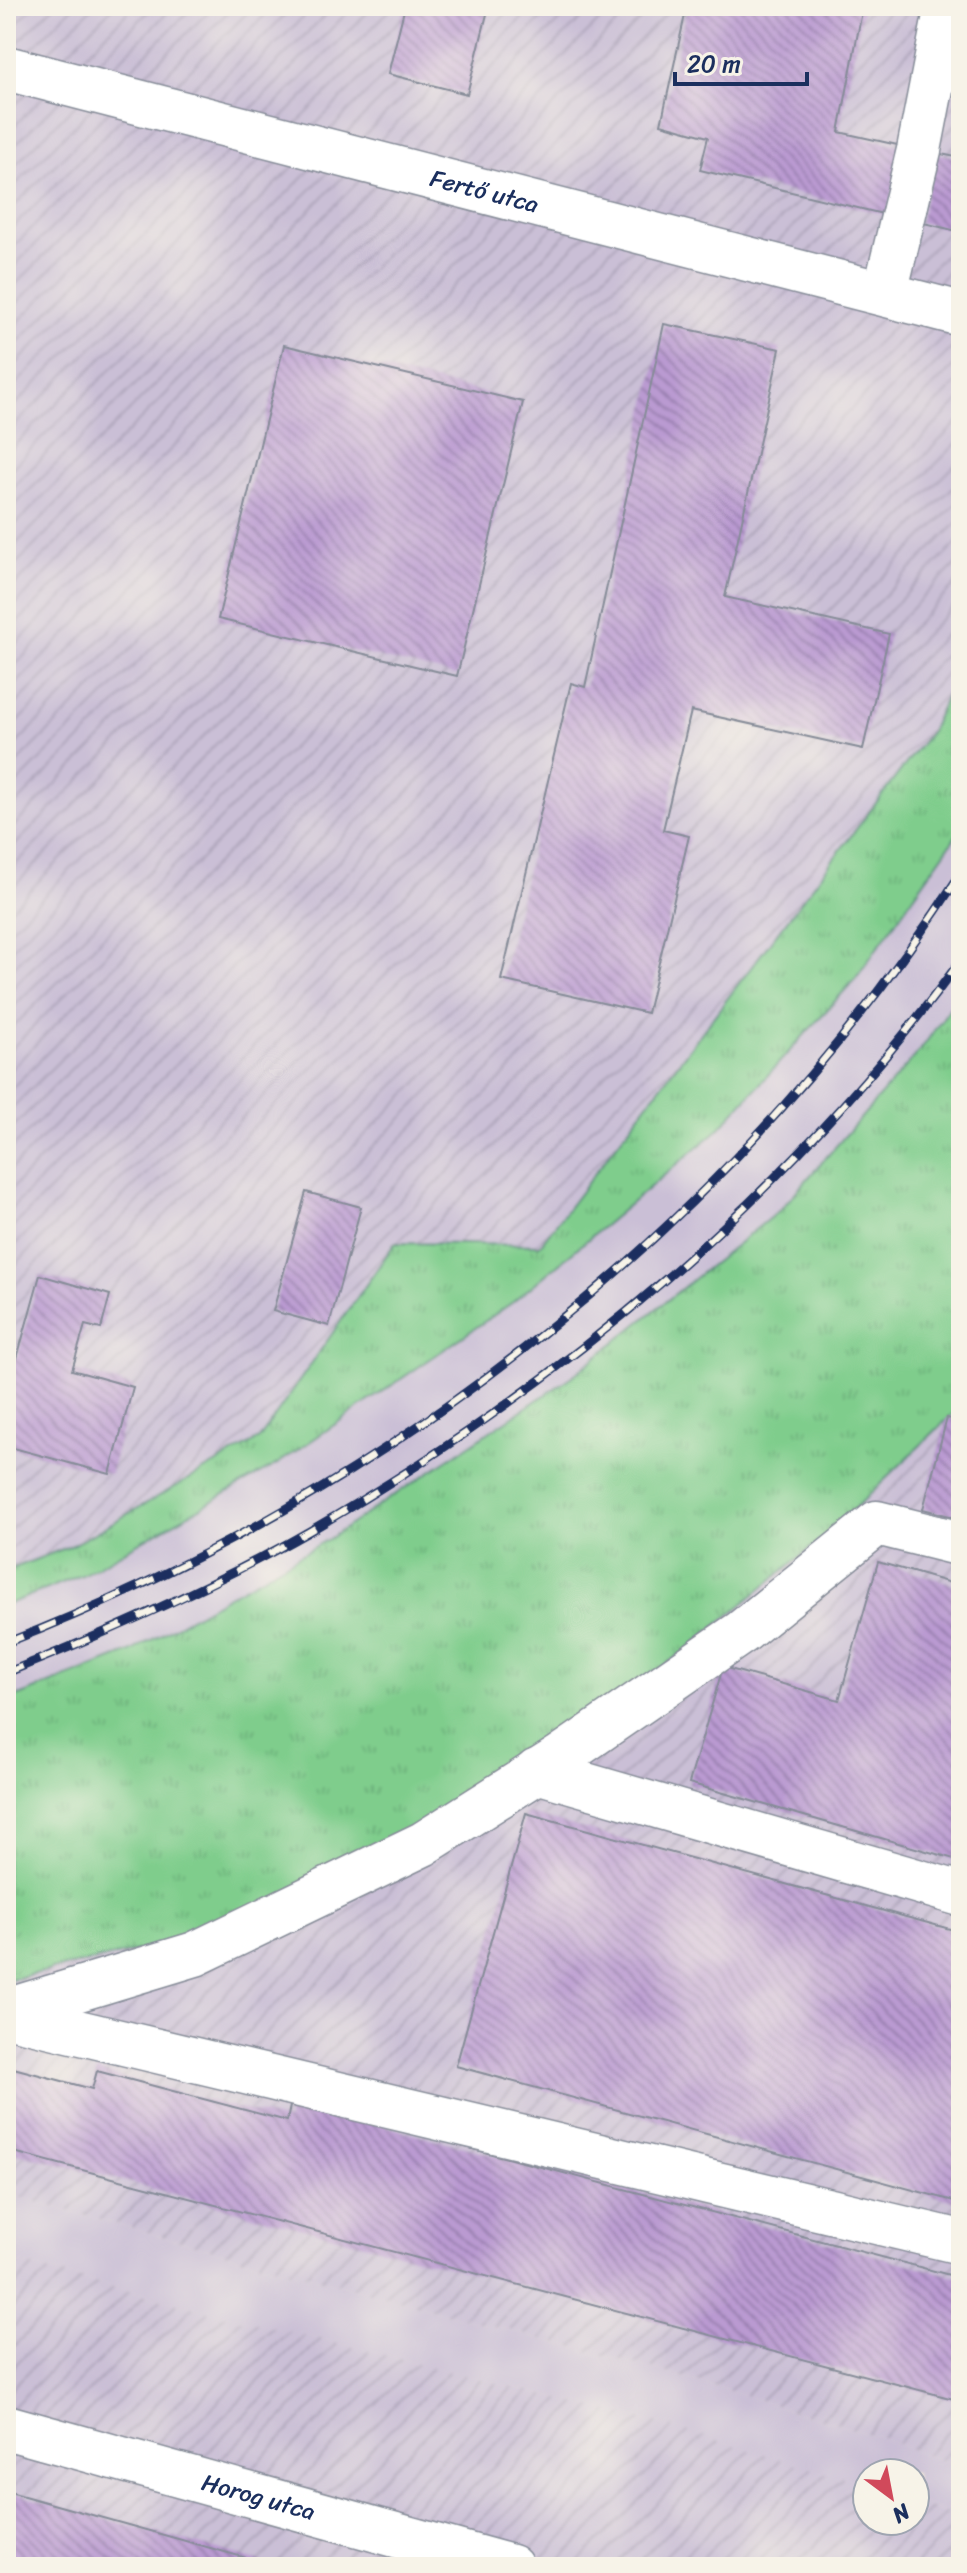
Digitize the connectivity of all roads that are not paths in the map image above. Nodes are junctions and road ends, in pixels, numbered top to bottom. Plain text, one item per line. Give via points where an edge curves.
1 (947, 6) edge
2 (6, 68) edge
3 (885, 293) junction
4 (961, 314) edge
5 (961, 1544) edge
6 (537, 1771) junction
7 (961, 1894) edge
8 (6, 2013) edge
9 (961, 2242) edge
10 (6, 2427) edge
11 (511, 2567) edge

1 - 3 street
2 - 3 street, Fertő utca
3 - 4 street, Fertő utca
5 - 6 street via 877,1523 742,1632
6 - 7 street
6 - 8 street via 423,1844 195,1954
8 - 9 street
10 - 11 street, Horog utca

